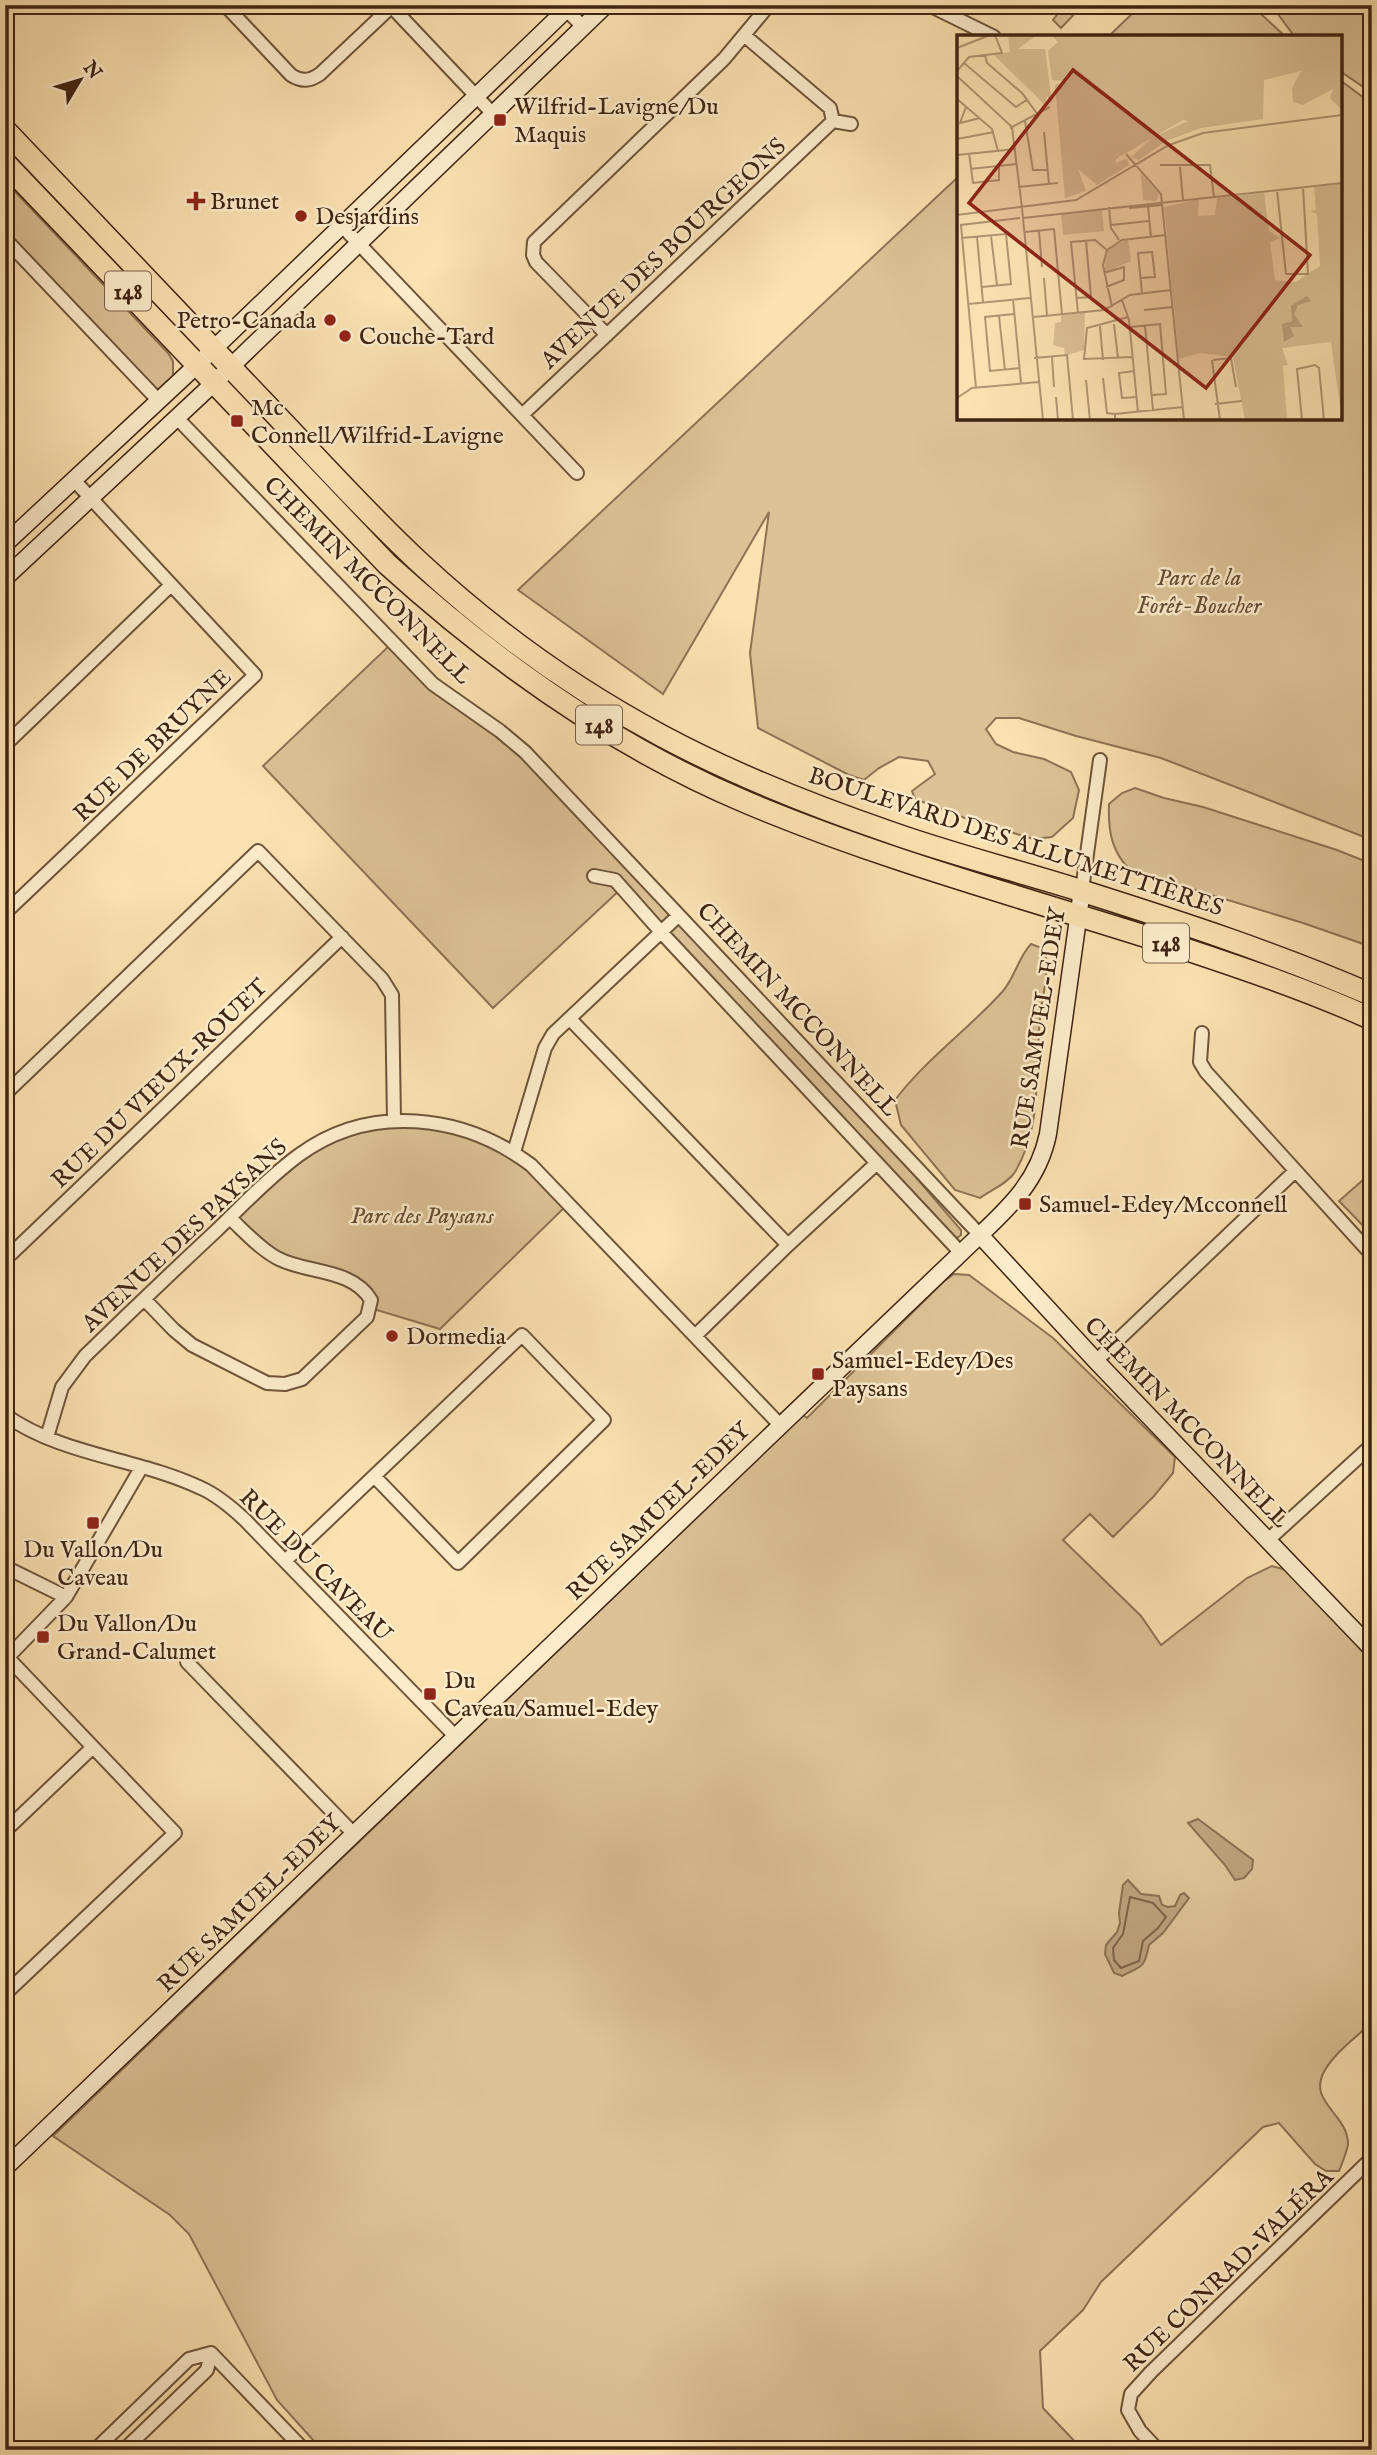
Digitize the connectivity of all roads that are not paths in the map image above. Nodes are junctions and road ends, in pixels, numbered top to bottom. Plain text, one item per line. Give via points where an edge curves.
1 (225, 5) edge
2 (606, 5) edge
3 (769, 5) edge
4 (929, 5) edge
5 (391, 6) edge
6 (566, 7) edge
7 (584, 28) junction
8 (990, 35) edge
9 (745, 36) junction
10 (478, 96) junction
11 (493, 114) junction
12 (833, 121) junction
13 (850, 124) dead end
14 (5, 130) edge
15 (5, 163) edge
16 (342, 226) junction
17 (5, 240) edge
18 (358, 243) junction
19 (607, 335) junction
20 (213, 348) junction
21 (198, 364) junction
22 (230, 366) junction
23 (215, 382) junction
24 (158, 400) junction
25 (522, 415) junction
26 (177, 418) junction
27 (577, 473) dead end
28 (73, 480) junction
29 (90, 498) junction
30 (5, 544) edge
31 (5, 578) edge
32 (171, 585) junction
33 (5, 745) edge
34 (1100, 760) dead end
35 (594, 876) dead end
36 (1082, 890) junction
37 (5, 914) edge
38 (1078, 914) junction
39 (678, 916) junction
40 (661, 932) junction
41 (342, 937) junction
42 (1372, 995) edge
43 (570, 1019) junction
44 (1372, 1019) edge
45 (1202, 1033) dead end
46 (5, 1094) edge
47 (394, 1120) junction
48 (514, 1152) junction
49 (877, 1163) junction
50 (1294, 1172) junction
51 (230, 1218) junction
52 (980, 1235) junction
53 (788, 1245) junction
54 (5, 1248) edge
55 (961, 1254) junction
56 (1372, 1255) edge
57 (144, 1298) junction
58 (696, 1335) junction
59 (1096, 1361) junction
60 (5, 1415) edge
61 (781, 1426) junction
62 (47, 1437) junction
63 (1372, 1445) edge
64 (141, 1468) junction
65 (374, 1476) junction
66 (1268, 1540) junction
67 (285, 1561) junction
68 (5, 1567) edge
69 (66, 1597) junction
70 (1372, 1648) edge
71 (7, 1659) edge
72 (187, 1662) dead end
73 (456, 1737) junction
74 (93, 1747) junction
75 (5, 1832) edge
76 (354, 1834) junction
77 (5, 1994) edge
78 (1372, 2158) edge
79 (5, 2168) edge
80 (211, 2353) junction
81 (94, 2450) edge
82 (124, 2450) edge
83 (304, 2450) edge
84 (1158, 2450) edge

1 - 5 street via 291,75 303,81 320,74
2 - 7 street
3 - 9 street
4 - 8 street
5 - 10 street
6 - 7 street
6 - 10 street
7 - 11 street
9 - 12 street via 830,108
9 - 19 street via 534,242 537,262
10 - 11 street
10 - 16 street
11 - 18 street
12 - 13 street
12 - 19 street, AVENUE DES BOURGEONS
14 - 20 highway, BOULEVARD DES ALLUMETTIÈRES / 148
15 - 21 highway, BOULEVARD DES ALLUMETTIÈRES / 148
16 - 18 street
16 - 20 street
17 - 24 street
18 - 22 street
18 - 25 street
19 - 25 street, AVENUE DES BOURGEONS
20 - 21 street
20 - 22 highway, BOULEVARD DES ALLUMETTIÈRES / 148
21 - 23 highway, BOULEVARD DES ALLUMETTIÈRES / 148
21 - 24 street
22 - 23 street
22 - 36 highway, BOULEVARD DES ALLUMETTIÈRES / 148 via 337,481 436,577 547,665 610,706 711,760 837,813
23 - 26 street
23 - 38 highway, BOULEVARD DES ALLUMETTIÈRES / 148 via 387,564 444,615 544,691 599,725 701,781 782,817
24 - 28 street
25 - 27 street
26 - 29 street
26 - 39 street, CHEMIN MCCONNELL via 418,669 525,752
28 - 29 street, RUE DE BRUYNE
28 - 30 street
29 - 31 street
29 - 32 street, RUE DE BRUYNE
32 - 33 street
32 - 37 street, RUE DE BRUYNE via 255,675
34 - 36 street, RUE SAMUEL-EDEY
35 - 40 street via 615,880
36 - 38 street, RUE SAMUEL-EDEY
36 - 42 highway, BOULEVARD DES ALLUMETTIÈRES / 148 via 1246,944
38 - 44 highway, BOULEVARD DES ALLUMETTIÈRES / 148 via 1253,971
38 - 52 street, RUE SAMUEL-EDEY via 1045,1151 1026,1187
39 - 40 street
39 - 52 street, CHEMIN MCCONNELL
40 - 43 street
40 - 49 street
41 - 46 street via 258,851
41 - 47 street via 391,995
41 - 54 street, RUE DU VIEUX-ROUET via 11,1254
43 - 48 street via 545,1048
43 - 53 street
45 - 50 street via 1200,1062 1206,1072
47 - 48 street, AVENUE DES PAYSANS via 448,1125
47 - 51 street, AVENUE DES PAYSANS via 366,1124 319,1142 277,1172
48 - 58 street, AVENUE DES PAYSANS
49 - 53 street
49 - 55 street
50 - 56 street
50 - 59 street
51 - 57 street, AVENUE DES PAYSANS
51 - 57 street via 278,1259 353,1281 371,1300 367,1317 302,1379 276,1384 192,1345
52 - 55 street, RUE SAMUEL-EDEY
52 - 59 street, CHEMIN MCCONNELL
53 - 58 street
55 - 61 street, RUE SAMUEL-EDEY
57 - 62 street, AVENUE DES PAYSANS via 72,1371 62,1387
58 - 61 street, AVENUE DES PAYSANS
59 - 66 street, CHEMIN MCCONNELL
60 - 62 street, RUE DU CAVEAU
61 - 73 street, RUE SAMUEL-EDEY
62 - 64 street, RUE DU CAVEAU
63 - 66 street
64 - 67 street, RUE DU CAVEAU via 187,1482 218,1498
64 - 69 street
65 - 65 street via 522,1335 604,1420 458,1563
65 - 67 street
66 - 70 street, CHEMIN MCCONNELL
67 - 73 street, RUE DU CAVEAU
68 - 69 street
69 - 71 street
71 - 74 street
72 - 76 street
73 - 76 street, RUE SAMUEL-EDEY
74 - 75 street
74 - 77 street via 176,1833
76 - 79 street, RUE SAMUEL-EDEY
78 - 84 street, RUE CONRAD-VALÉRA via 1131,2394 1128,2410
80 - 81 street via 189,2359
80 - 82 street via 207,2370
80 - 83 street

